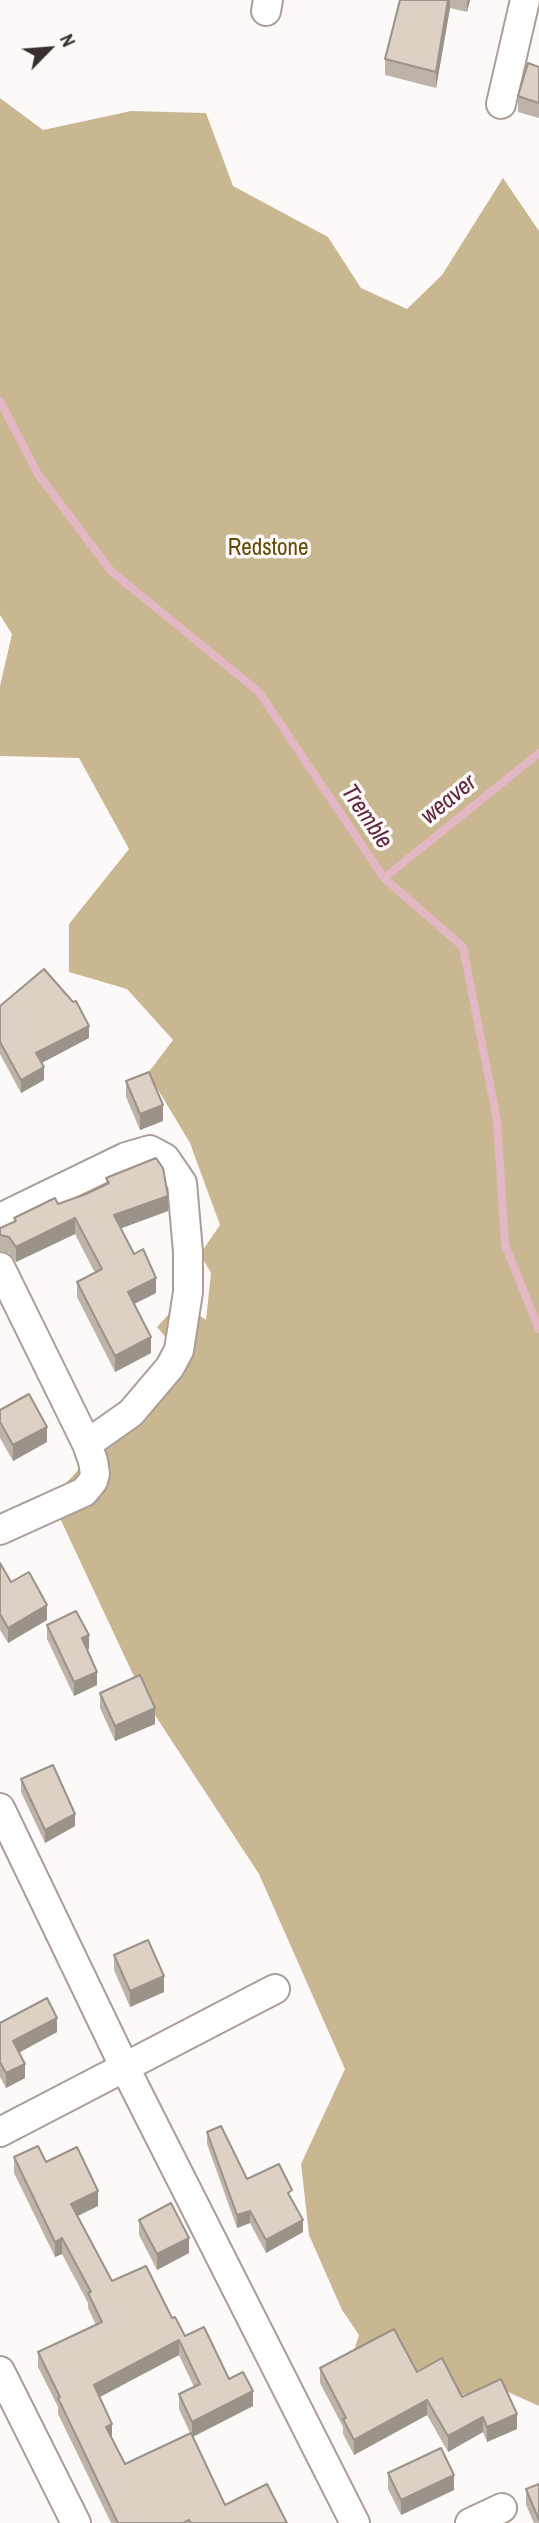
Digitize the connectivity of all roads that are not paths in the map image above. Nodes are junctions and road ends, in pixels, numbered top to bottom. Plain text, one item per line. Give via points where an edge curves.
1 (525, 0) edge
2 (501, 104) dead end
3 (0, 1218) edge
4 (0, 1267) edge
5 (87, 1444) junction
6 (0, 1530) edge
7 (0, 1808) edge
8 (275, 1989) dead end
9 (124, 2066) junction
10 (0, 2132) edge
11 (0, 2371) edge
12 (502, 2508) dead end
13 (76, 2523) edge
14 (355, 2523) edge
15 (470, 2523) edge

1 - 2 street
3 - 5 street via 149,1150 165,1158 182,1183 188,1292 179,1350 131,1413
4 - 5 street
5 - 6 street via 95,1474 84,1492
7 - 9 street
8 - 9 street
9 - 10 street
9 - 14 street
11 - 13 street
12 - 15 street

